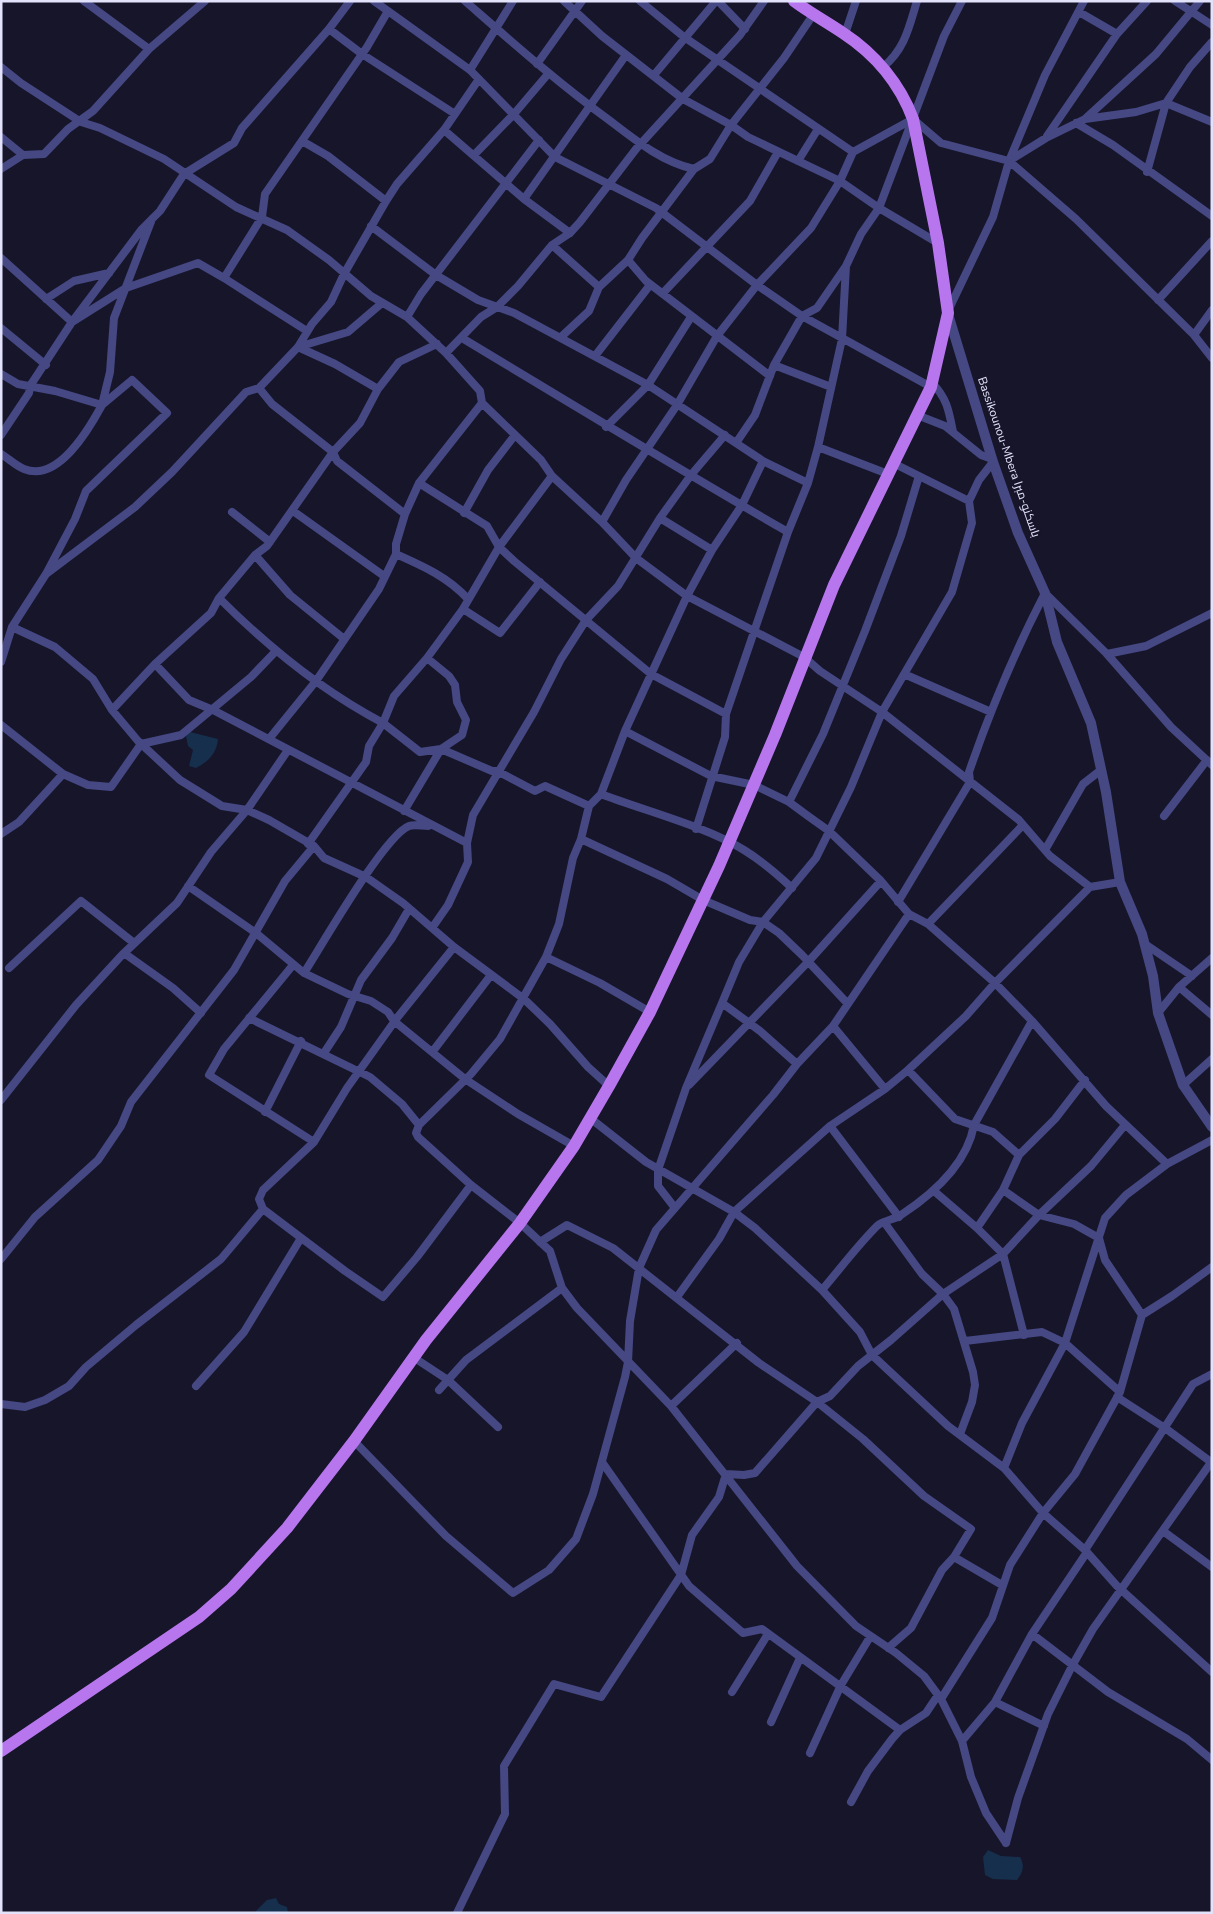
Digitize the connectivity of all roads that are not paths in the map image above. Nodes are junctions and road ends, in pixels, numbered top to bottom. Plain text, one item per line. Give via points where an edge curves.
1 (84, 1) edge
2 (205, 1) edge
3 (350, 1) edge
4 (374, 1) edge
5 (465, 1) edge
6 (513, 1) edge
7 (564, 1) edge
8 (582, 1) edge
9 (640, 1) edge
10 (717, 1) edge
11 (764, 1) edge
12 (794, 1) edge
13 (856, 1) edge
14 (917, 1) edge
15 (962, 1) edge
16 (1084, 1) edge
17 (1147, 1) edge
18 (1175, 1) edge
19 (1200, 1) edge
20 (388, 11) junction
21 (575, 12) junction
22 (1079, 12) junction
23 (1191, 12) junction
24 (812, 15) junction
25 (1212, 25) edge
26 (330, 29) junction
27 (497, 29) junction
28 (745, 29) junction
29 (845, 34) junction
30 (1118, 34) junction
31 (684, 37) junction
32 (1212, 42) edge
33 (149, 49) junction
34 (362, 54) junction
35 (626, 54) junction
36 (718, 60) junction
37 (537, 64) junction
38 (883, 67) junction
39 (2, 70) edge
40 (470, 70) junction
41 (548, 74) junction
42 (654, 75) junction
43 (479, 79) junction
44 (761, 89) junction
45 (683, 99) junction
46 (1166, 103) junction
47 (590, 106) junction
48 (454, 114) junction
49 (514, 114) junction
50 (913, 119) junction
51 (1086, 119) junction
52 (81, 122) junction
53 (1212, 122) edge
54 (1076, 123) junction
55 (731, 124) junction
56 (818, 129) junction
57 (444, 130) junction
58 (1, 137) edge
59 (1046, 138) junction
60 (539, 140) junction
61 (302, 141) junction
62 (640, 144) junction
63 (778, 152) junction
64 (853, 152) junction
65 (23, 155) junction
66 (474, 155) junction
67 (556, 157) junction
68 (798, 161) junction
69 (1009, 161) junction
70 (1, 168) edge
71 (694, 169) junction
72 (1147, 172) junction
73 (184, 174) junction
74 (506, 181) junction
75 (840, 181) junction
76 (609, 184) junction
77 (524, 199) junction
78 (386, 200) junction
79 (880, 208) junction
80 (663, 212) junction
81 (1212, 216) edge
82 (262, 217) junction
83 (152, 219) junction
84 (372, 226) junction
85 (570, 232) junction
86 (1212, 240) edge
87 (938, 243) junction
88 (552, 245) junction
89 (706, 246) junction
90 (1, 258) edge
91 (628, 260) junction
92 (846, 266) junction
93 (109, 273) junction
94 (344, 274) junction
95 (436, 275) junction
96 (224, 278) junction
97 (650, 285) junction
98 (757, 285) junction
99 (599, 287) junction
100 (126, 288) junction
101 (663, 293) junction
102 (46, 299) junction
103 (1158, 300) junction
104 (382, 303) junction
105 (497, 307) junction
106 (1212, 310) edge
107 (948, 313) junction
108 (802, 316) junction
109 (407, 317) junction
110 (691, 317) junction
111 (72, 322) junction
112 (1, 328) edge
113 (307, 331) junction
114 (1194, 335) junction
115 (717, 336) junction
116 (561, 337) junction
117 (462, 338) junction
118 (842, 339) junction
119 (437, 344) junction
120 (298, 347) junction
121 (446, 353) junction
122 (595, 356) junction
123 (1212, 358) edge
124 (46, 364) junction
125 (774, 365) junction
126 (1, 374) edge
127 (770, 376) junction
128 (648, 385) junction
129 (932, 385) junction
130 (30, 386) junction
131 (831, 387) junction
132 (259, 388) junction
133 (378, 389) junction
134 (482, 403) junction
135 (102, 405) junction
136 (677, 405) junction
137 (918, 415) junction
138 (606, 427) junction
139 (953, 432) junction
140 (1, 435) edge
141 (514, 435) junction
142 (725, 435) junction
143 (736, 443) junction
144 (818, 447) junction
145 (646, 448) junction
146 (333, 452) junction
147 (1, 454) edge
148 (763, 461) junction
149 (993, 461) junction
150 (891, 469) junction
151 (690, 475) junction
152 (552, 476) junction
153 (918, 476) junction
154 (419, 483) junction
155 (808, 484) junction
156 (969, 501) junction
157 (742, 505) junction
158 (292, 510) junction
159 (232, 512) dead end
160 (464, 512) junction
161 (405, 514) junction
162 (660, 518) junction
163 (602, 522) junction
164 (788, 532) junction
165 (270, 542) junction
166 (498, 547) junction
167 (712, 550) junction
168 (255, 554) junction
169 (396, 554) junction
170 (636, 558) junction
171 (46, 574) junction
172 (384, 576) junction
173 (540, 582) junction
174 (1045, 593) junction
175 (687, 596) junction
176 (220, 598) junction
177 (468, 599) junction
178 (463, 609) junction
179 (1212, 613) edge
180 (586, 620) junction
181 (12, 627) junction
182 (754, 632) junction
183 (343, 638) junction
184 (276, 651) junction
185 (1107, 654) junction
186 (804, 657) junction
187 (427, 658) junction
188 (1, 662) edge
189 (155, 664) junction
190 (651, 674) junction
191 (904, 674) junction
192 (316, 681) junction
193 (842, 686) junction
194 (112, 710) junction
195 (213, 710) junction
196 (882, 712) junction
197 (991, 712) junction
198 (726, 714) junction
199 (383, 724) junction
200 (1, 725) edge
201 (625, 730) junction
202 (269, 739) junction
203 (141, 744) junction
204 (441, 749) junction
205 (288, 750) junction
206 (1209, 762) edge
207 (1101, 770) junction
208 (497, 771) junction
209 (63, 774) junction
210 (711, 776) junction
211 (970, 782) junction
212 (351, 784) junction
213 (754, 785) junction
214 (601, 794) junction
215 (788, 802) junction
216 (589, 806) junction
217 (247, 810) junction
218 (404, 811) junction
219 (1164, 816) dead end
220 (1023, 825) junction
221 (432, 826) junction
222 (696, 829) junction
223 (829, 831) junction
224 (1, 834) edge
225 (581, 839) junction
226 (467, 843) junction
227 (729, 843) junction
228 (311, 845) junction
229 (1045, 850) junction
230 (366, 877) junction
231 (882, 881) junction
232 (1120, 882) junction
233 (188, 886) junction
234 (1090, 887) junction
235 (792, 888) junction
236 (703, 900) junction
237 (898, 902) junction
238 (409, 909) junction
239 (910, 914) junction
240 (763, 922) junction
241 (928, 924) junction
242 (432, 928) junction
243 (256, 933) junction
244 (134, 943) junction
245 (1145, 944) junction
246 (454, 946) junction
247 (124, 953) junction
248 (546, 957) junction
249 (1212, 958) edge
250 (808, 962) junction
251 (293, 965) junction
252 (9, 968) dead end
253 (304, 973) junction
254 (491, 975) junction
255 (1192, 976) junction
256 (995, 982) junction
257 (1179, 987) junction
258 (353, 995) junction
259 (524, 999) junction
260 (722, 1003) junction
261 (848, 1004) junction
262 (650, 1012) junction
263 (202, 1013) junction
264 (1158, 1013) junction
265 (1212, 1015) edge
266 (249, 1018) junction
267 (394, 1021) junction
268 (1032, 1021) junction
269 (749, 1022) junction
270 (833, 1026) junction
271 (301, 1041) junction
272 (433, 1051) junction
273 (324, 1052) junction
274 (1212, 1059) edge
275 (797, 1064) junction
276 (908, 1070) junction
277 (358, 1072) junction
278 (465, 1079) junction
279 (1085, 1080) junction
280 (1183, 1085) junction
281 (609, 1086) junction
282 (686, 1088) junction
283 (885, 1089) junction
284 (1, 1100) edge
285 (265, 1112) junction
286 (590, 1118) junction
287 (419, 1124) junction
288 (974, 1125) junction
289 (1125, 1125) junction
290 (830, 1126) junction
291 (1212, 1127) edge
292 (1212, 1140) edge
293 (314, 1142) junction
294 (574, 1146) junction
295 (1018, 1155) junction
296 (1167, 1164) junction
297 (658, 1170) junction
298 (470, 1185) junction
299 (693, 1188) junction
300 (1003, 1190) junction
301 (934, 1191) junction
302 (675, 1208) junction
303 (263, 1209) junction
304 (734, 1212) junction
305 (1039, 1214) junction
306 (899, 1217) junction
307 (520, 1222) junction
308 (884, 1222) junction
309 (977, 1228) junction
310 (301, 1238) junction
311 (1099, 1238) junction
312 (540, 1242) junction
313 (1003, 1254) junction
314 (1, 1259) edge
315 (1212, 1267) edge
316 (639, 1268) junction
317 (562, 1288) junction
318 (822, 1290) junction
319 (943, 1294) junction
320 (677, 1296) junction
321 (1142, 1315) junction
322 (1024, 1335) junction
323 (965, 1342) junction
324 (1065, 1342) junction
325 (737, 1343) junction
326 (872, 1354) junction
327 (413, 1357) junction
328 (628, 1362) junction
329 (1212, 1374) edge
330 (448, 1380) junction
331 (196, 1386) dead end
332 (439, 1390) dead end
333 (1119, 1395) junction
334 (817, 1402) junction
335 (1, 1404) edge
336 (671, 1406) junction
337 (498, 1427) dead end
338 (1166, 1428) junction
339 (960, 1434) junction
340 (354, 1441) junction
341 (1211, 1461) edge
342 (602, 1462) junction
343 (1004, 1468) junction
344 (726, 1474) junction
345 (1044, 1513) junction
346 (1163, 1531) junction
347 (1086, 1551) junction
348 (954, 1558) junction
349 (1212, 1567) edge
350 (681, 1575) junction
351 (1002, 1584) junction
352 (1122, 1590) junction
353 (768, 1634) junction
354 (1032, 1634) junction
355 (870, 1636) junction
356 (888, 1648) junction
357 (800, 1658) junction
358 (1072, 1666) junction
359 (1212, 1672) edge
360 (841, 1685) junction
361 (732, 1692) dead end
362 (939, 1697) junction
363 (995, 1702) junction
364 (771, 1722) dead end
365 (1044, 1726) junction
366 (900, 1730) junction
367 (962, 1741) junction
368 (1, 1751) edge
369 (810, 1753) dead end
370 (1212, 1760) edge
371 (851, 1802) dead end
372 (457, 1913) edge

1 - 33 street
2 - 33 street
3 - 26 street
4 - 20 street
5 - 27 street
6 - 27 street
7 - 21 street
8 - 21 street
9 - 31 street
10 - 28 street
10 - 31 street
11 - 28 street
12 - 24 main road, Bassikounou-Mbera باسكنو-مبرا
13 - 29 street
14 - 38 street via 897,55
15 - 50 street via 944,36
16 - 22 street
17 - 30 street
18 - 23 street
19 - 23 street
20 - 34 street
20 - 40 street
21 - 35 street
21 - 37 street
22 - 30 street
22 - 69 street via 1045,75
23 - 25 street
23 - 51 street via 1156,54
24 - 29 main road, Bassikounou-Mbera باسكنو-مبرا
24 - 44 street
26 - 34 street
26 - 73 street via 242,128 234,143
27 - 37 street
27 - 40 street
28 - 36 street
29 - 38 main road, Bassikounou-Mbera باسكنو-مبرا
30 - 59 street
31 - 36 street
31 - 42 street
32 - 46 street via 1190,67
33 - 52 street
34 - 48 street
34 - 61 street
35 - 42 street
35 - 47 street
36 - 44 street
36 - 45 street
37 - 41 street
38 - 50 main road, Bassikounou-Mbera باسكنو-مبرا
39 - 52 street
40 - 43 street
41 - 47 street
41 - 49 street
42 - 45 street
43 - 48 street
43 - 49 street
44 - 55 street
44 - 56 street
45 - 55 street
45 - 62 street
46 - 51 street via 1136,112
46 - 53 street
46 - 72 street
47 - 62 street
47 - 67 street
48 - 57 street
49 - 60 street
49 - 66 street
50 - 64 street
50 - 69 street via 941,143
50 - 79 street
50 - 87 main road, Bassikounou-Mbera باسكنو-مبرا
51 - 54 street
52 - 65 street via 44,154
52 - 73 street via 164,160
54 - 59 street
54 - 72 street via 1113,145
55 - 63 street
55 - 71 street via 710,159
56 - 64 street
56 - 68 street
57 - 66 street
57 - 78 street
58 - 65 street
59 - 69 street
60 - 67 street
60 - 74 street
61 - 78 street via 328,156
61 - 82 street via 265,194
62 - 71 street
62 - 76 street
63 - 68 street
63 - 89 street via 750,201
64 - 75 street
65 - 70 street
66 - 74 street
67 - 76 street
67 - 77 street
68 - 75 street
69 - 103 street via 1076,219
69 - 107 street via 993,217
71 - 80 street
72 - 81 street
73 - 82 street via 236,206
73 - 83 street
74 - 77 street
74 - 95 street
75 - 79 street
75 - 98 street via 811,228
76 - 80 street
76 - 85 street
77 - 85 street
78 - 84 street
79 - 87 street
79 - 92 street via 861,234
80 - 89 street
80 - 91 street
82 - 94 street via 287,230
82 - 96 street
83 - 93 street
83 - 100 street
84 - 94 street
84 - 95 street
85 - 88 street
86 - 103 street
87 - 107 main road, Bassikounou-Mbera باسكنو-مبرا
88 - 99 street
88 - 105 street
89 - 98 street
89 - 101 street
90 - 102 street
91 - 97 street
91 - 99 street
92 - 108 street via 817,308
92 - 118 street
93 - 102 street via 74,281
93 - 111 street
94 - 104 street
94 - 113 street via 331,302
95 - 105 street via 478,300
95 - 109 street
96 - 100 street via 198,263
96 - 113 street
97 - 101 street
97 - 122 street
98 - 108 street
98 - 115 street
99 - 116 street via 589,311
100 - 111 street
100 - 135 street via 114,318 110,372
101 - 110 street
102 - 111 street
103 - 114 street
104 - 109 street
104 - 120 street via 348,332
105 - 116 street
105 - 117 street via 481,317
106 - 114 street
107 - 129 main road
107 - 149 street, Bassikounou-Mbera باسكنو-مبرا
108 - 118 street
108 - 125 street
109 - 119 street
110 - 115 street
110 - 128 street
111 - 124 street
112 - 124 street
113 - 120 street
114 - 123 street
115 - 127 street
115 - 136 street
116 - 122 street
117 - 121 street
117 - 138 street
118 - 129 street
118 - 131 street
119 - 121 street
119 - 133 street via 399,362
120 - 132 street
120 - 133 street
121 - 134 street via 480,391
122 - 128 street
124 - 130 street
125 - 127 street
125 - 131 street
126 - 130 street via 18,384
127 - 143 street via 755,415
128 - 136 street
128 - 138 street
129 - 137 main road
129 - 139 street via 943,395 948,406
130 - 135 street
130 - 140 street via 29,393
131 - 144 street
132 - 146 street via 272,404
132 - 171 street via 246,392 135,507
133 - 146 street via 360,424
134 - 141 street
134 - 154 street
135 - 147 street via 87,431 66,456 49,469 24,469
135 - 171 street via 132,380 167,413 86,491
136 - 142 street
136 - 145 street
137 - 139 street
137 - 150 main road
138 - 145 street
139 - 149 street
141 - 152 street via 541,460
141 - 160 street via 488,470
142 - 143 street
142 - 151 street
143 - 148 street
144 - 150 street
144 - 155 street
145 - 151 street
145 - 163 street
146 - 158 street
146 - 161 street via 337,461
148 - 155 street
148 - 157 street
149 - 156 street
149 - 174 street, Bassikounou-Mbera باسكنو-مبرا via 1018,533
150 - 153 street
150 - 186 main road via 834,585
151 - 157 street
151 - 162 street
152 - 163 street
152 - 166 street
153 - 156 street
153 - 193 street via 901,536
154 - 160 street
154 - 161 street
155 - 164 street
156 - 191 street via 972,523 952,592
157 - 164 street
157 - 167 street
158 - 165 street
158 - 172 street
159 - 165 street
160 - 166 street via 486,526
161 - 169 street
162 - 167 street
162 - 170 street
163 - 170 street
164 - 182 street
165 - 168 street
166 - 173 street
166 - 177 street
167 - 175 street
168 - 176 street
168 - 183 street via 290,595
169 - 172 street
169 - 177 street via 456,585
170 - 175 street
170 - 180 street via 618,586
171 - 181 street
172 - 183 street via 379,589
173 - 178 street via 500,633
173 - 180 street
174 - 185 street
174 - 197 street
174 - 207 street, Bassikounou-Mbera باسكنو-مبرا via 1057,642 1091,723
175 - 182 street
175 - 190 street
176 - 184 street
176 - 189 street via 211,613
177 - 178 street
178 - 187 street
179 - 185 street via 1146,646
180 - 190 street
180 - 208 street
181 - 188 street
181 - 194 street via 55,647 93,679
182 - 186 street
182 - 198 street
183 - 192 street
184 - 192 street
184 - 195 street
185 - 206 street via 1171,727
186 - 193 street
186 - 213 main road
187 - 199 street via 394,696
187 - 204 street via 449,676 466,720 462,736
189 - 194 street
189 - 195 street via 189,700
190 - 198 street
190 - 201 street
191 - 196 street
191 - 197 street
192 - 199 street via 337,698
192 - 202 street
193 - 196 street
193 - 215 street via 823,734
194 - 203 street
195 - 202 street
195 - 203 street via 181,735
196 - 211 street
196 - 223 street via 851,788
197 - 211 street via 969,772
198 - 210 street via 725,737
199 - 204 street via 420,752
199 - 212 street via 369,746 366,762
200 - 209 street
201 - 210 street
201 - 214 street
202 - 205 street
203 - 209 street via 111,787 88,785
203 - 217 street via 180,780 222,806
204 - 208 street
204 - 218 street
205 - 212 street
205 - 217 street
206 - 219 street
207 - 229 street via 1083,784
207 - 232 street, Bassikounou-Mbera باسكنو-مبرا
208 - 216 street via 535,791 545,786
208 - 226 street via 473,815
209 - 224 street via 19,822
210 - 213 street
210 - 222 street
211 - 220 street
211 - 237 street
212 - 218 street via 377,794
212 - 228 street
213 - 215 street
213 - 227 main road
214 - 216 street
214 - 222 street
215 - 223 street
216 - 225 street
217 - 228 street
217 - 233 street via 211,852
218 - 221 street
220 - 229 street
220 - 241 street
221 - 226 street
221 - 230 street via 409,826 391,840
222 - 227 street
223 - 231 street
223 - 235 street via 816,858
225 - 236 street via 667,879
225 - 248 street via 573,858 559,924
226 - 242 street via 468,862 448,904
227 - 235 street via 764,863
227 - 236 main road
228 - 230 street via 324,858
228 - 243 street
229 - 234 street
230 - 238 street
230 - 253 street
231 - 237 street
231 - 250 street
232 - 234 street
232 - 245 street, Bassikounou-Mbera باسكنو-مبرا
233 - 243 street
233 - 244 street via 178,903
234 - 256 street
235 - 240 street
236 - 240 street via 750,920
236 - 262 main road
237 - 239 street
238 - 242 street
238 - 258 street
239 - 241 street
239 - 261 street
240 - 250 street
240 - 260 street via 739,962
241 - 256 street
242 - 246 street
243 - 251 street
243 - 263 street
244 - 247 street
244 - 252 street via 81,901
245 - 255 street
245 - 264 street, Bassikounou-Mbera باسكنو-مبرا
246 - 254 street
246 - 267 street
247 - 263 street
247 - 284 street via 76,1005
248 - 259 street
248 - 262 street
249 - 255 street
250 - 261 street
250 - 269 street
251 - 253 street
251 - 266 street
253 - 258 street
254 - 259 street
254 - 272 street
255 - 257 street
256 - 268 street
256 - 276 street via 966,1016
257 - 264 street
257 - 265 street
258 - 267 street via 371,1001 388,1012
258 - 273 street via 341,1027
259 - 278 street via 500,1039
259 - 281 street
260 - 269 street
260 - 282 street
261 - 270 street
262 - 281 main road
263 - 314 street via 131,1102 121,1126 98,1160 35,1217
264 - 280 street, Bassikounou-Mbera باسكنو-مبرا
266 - 271 street
266 - 285 street via 224,1049 209,1075
267 - 272 street
267 - 277 street
268 - 279 street
268 - 288 street
269 - 275 street
269 - 282 street
270 - 275 street
270 - 283 street
271 - 273 street
271 - 285 street
272 - 278 street
273 - 277 street
274 - 280 street
275 - 299 street
276 - 283 street
276 - 288 street via 955,1119
277 - 287 street via 381,1084
277 - 293 street
278 - 287 street
278 - 294 street
279 - 289 street
279 - 295 street via 1055,1119
280 - 291 street, Bassikounou-Mbera باسكنو-مبرا
281 - 286 main road
282 - 297 street
283 - 290 street
285 - 293 street
286 - 294 main road
286 - 297 street
287 - 298 street via 418,1137
288 - 295 street via 993,1132
288 - 301 street via 972,1138 945,1180
289 - 296 street
289 - 305 street via 1091,1166
290 - 304 street
290 - 306 street
292 - 296 street
293 - 303 street via 263,1190 259,1199
294 - 307 main road
295 - 300 street
296 - 311 street via 1126,1195 1105,1218
297 - 299 street
297 - 302 street via 658,1186
298 - 307 street
298 - 310 street via 383,1297
299 - 302 street
299 - 304 street
300 - 305 street
300 - 309 street
301 - 306 street
301 - 309 street
302 - 316 street via 649,1242
303 - 310 street
303 - 335 street via 221,1260 136,1325 86,1367 69,1386 25,1407
304 - 318 street
304 - 320 street via 719,1239
305 - 311 street via 1074,1224
305 - 313 street
306 - 308 street
307 - 312 street
307 - 327 main road
308 - 318 street
308 - 319 street via 922,1274
309 - 313 street
310 - 331 street via 244,1332
311 - 321 street via 1105,1260
311 - 324 street
312 - 316 street via 567,1224 612,1248
312 - 317 street via 550,1251
313 - 319 street
313 - 322 street
315 - 321 street
316 - 320 street
316 - 328 street via 630,1321
317 - 328 street
317 - 330 street via 466,1360
318 - 326 street via 860,1332
319 - 323 street via 954,1309
319 - 326 street
320 - 325 street
321 - 333 street
322 - 323 street
322 - 324 street via 1042,1332
323 - 339 street via 975,1385
324 - 333 street
324 - 343 street via 1022,1423
325 - 334 street via 759,1363
325 - 336 street
326 - 334 street via 830,1396
326 - 339 street
327 - 330 street
327 - 340 main road
328 - 336 street
328 - 342 street
329 - 338 street via 1193,1384
330 - 332 street
330 - 337 street
333 - 338 street
333 - 345 street via 1075,1474
334 - 344 street via 755,1473
334 - 348 street via 863,1439 924,1496 971,1529
336 - 344 street
338 - 341 street
338 - 347 street
339 - 343 street
340 - 342 street via 446,1536 513,1593 549,1570 576,1539
340 - 368 main road via 287,1528 212,1606
341 - 346 street
342 - 350 street
343 - 345 street
344 - 350 street via 718,1497 692,1535
344 - 355 street via 797,1566
345 - 347 street
345 - 351 street via 1010,1565
346 - 349 street
346 - 352 street
347 - 352 street
347 - 354 street
348 - 351 street
348 - 356 street via 942,1570 911,1628
350 - 353 street via 689,1586 743,1633 762,1629
350 - 372 street via 601,1697 554,1684 504,1766 505,1814
351 - 362 street via 992,1618
352 - 358 street via 1093,1629
352 - 359 street
353 - 357 street
353 - 361 street
354 - 358 street
354 - 363 street
355 - 356 street
355 - 360 street
356 - 362 street via 924,1676
357 - 360 street
357 - 364 street
358 - 365 street
358 - 370 street via 1108,1692 1187,1739
360 - 366 street
360 - 369 street
362 - 366 street via 926,1713
362 - 367 street
363 - 365 street
363 - 367 street
365 - 367 street via 1006,1843 986,1813 971,1777
366 - 371 street via 868,1771

